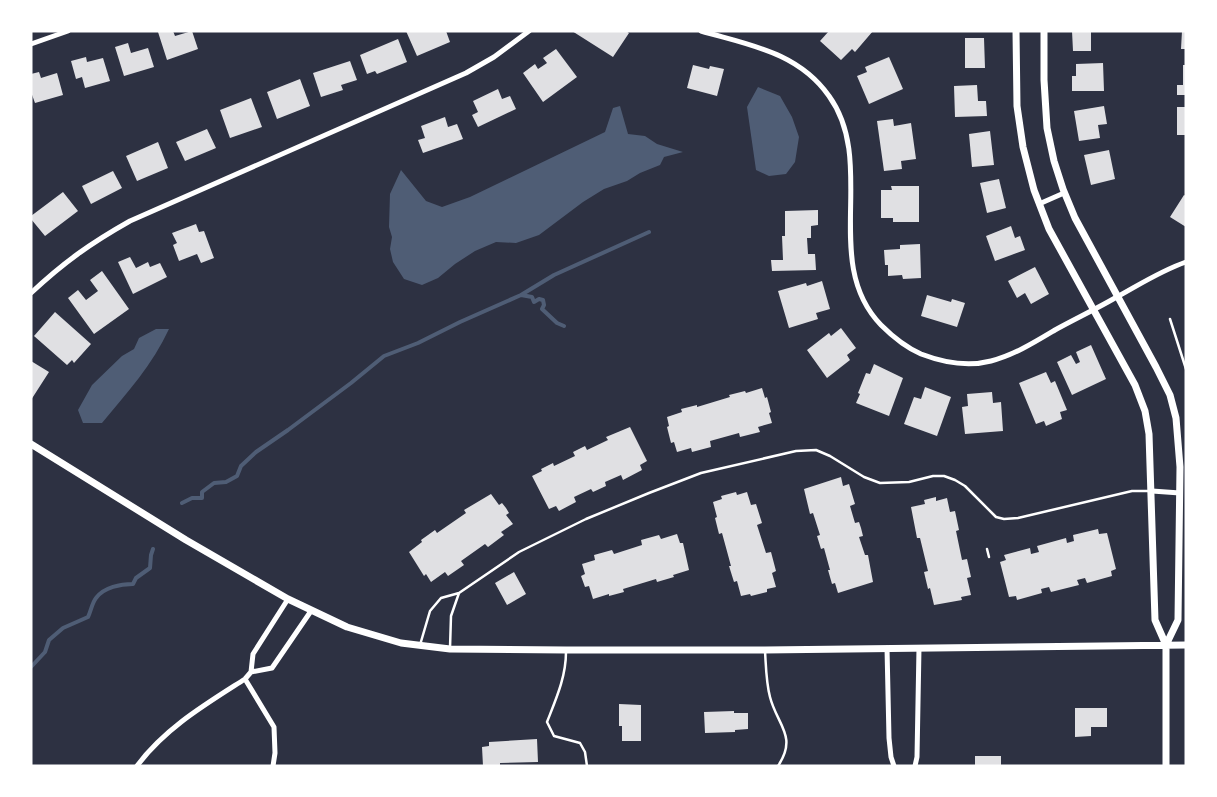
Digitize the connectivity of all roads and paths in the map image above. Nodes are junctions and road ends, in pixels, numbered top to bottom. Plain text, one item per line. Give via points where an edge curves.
1 (68, 31) edge
2 (529, 31) edge
3 (701, 31) edge
4 (1016, 31) edge
5 (1044, 31) edge
6 (31, 44) edge
7 (1064, 193) junction
8 (1039, 204) junction
9 (1186, 262) edge
10 (31, 293) edge
11 (1117, 297) junction
12 (1094, 310) junction
13 (1170, 319) dead end
14 (1186, 369) edge
15 (31, 444) edge
16 (1152, 491) junction
17 (1183, 493) edge
18 (987, 549) dead end
19 (989, 556) dead end
20 (458, 594) junction
21 (288, 599) junction
22 (311, 611) junction
23 (1166, 645) junction
24 (1186, 645) edge
25 (420, 646) junction
26 (450, 648) junction
27 (888, 648) junction
28 (919, 648) junction
29 (566, 650) junction
30 (765, 650) junction
31 (251, 672) junction
32 (245, 679) junction
33 (137, 766) edge
34 (273, 766) edge
35 (587, 766) edge
36 (778, 766) edge
37 (894, 766) edge
38 (915, 766) edge
39 (1166, 766) edge

1 - 6 street
2 - 10 street via 466,73 130,221 85,248
3 - 12 street via 766,50 793,62 822,86 838,109 850,158 851,255 856,285 865,304 892,337 934,359 965,363 991,361 1018,351
4 - 8 street via 1017,106
5 - 7 street via 1047,128
7 - 8 street
7 - 11 street
8 - 12 street via 1049,229
9 - 11 street
11 - 12 street
11 - 17 street via 1170,395 1176,418
12 - 16 street via 1135,385 1145,411
13 - 14 lane
15 - 21 street
16 - 17 street
16 - 20 lane via 1132,492 1004,519 996,517 955,480 933,476 909,482 880,483 816,450 796,451 701,473 610,509 519,552
16 - 23 street via 1155,620
17 - 23 street via 1178,620
18 - 19 path
20 - 25 lane via 441,598 430,611
20 - 26 lane via 451,616
21 - 22 street
21 - 31 street via 253,654
22 - 25 street via 346,628
22 - 31 street via 272,668
23 - 24 street
23 - 28 street
23 - 39 street
25 - 26 street
26 - 29 street
27 - 28 street
27 - 30 street
27 - 37 street via 889,738
28 - 38 street
29 - 30 street
29 - 35 lane via 560,688 547,722 554,736 580,743
30 - 36 lane via 770,699 787,740 785,755
31 - 32 street
32 - 33 street via 182,720 148,751
32 - 34 street via 274,727

